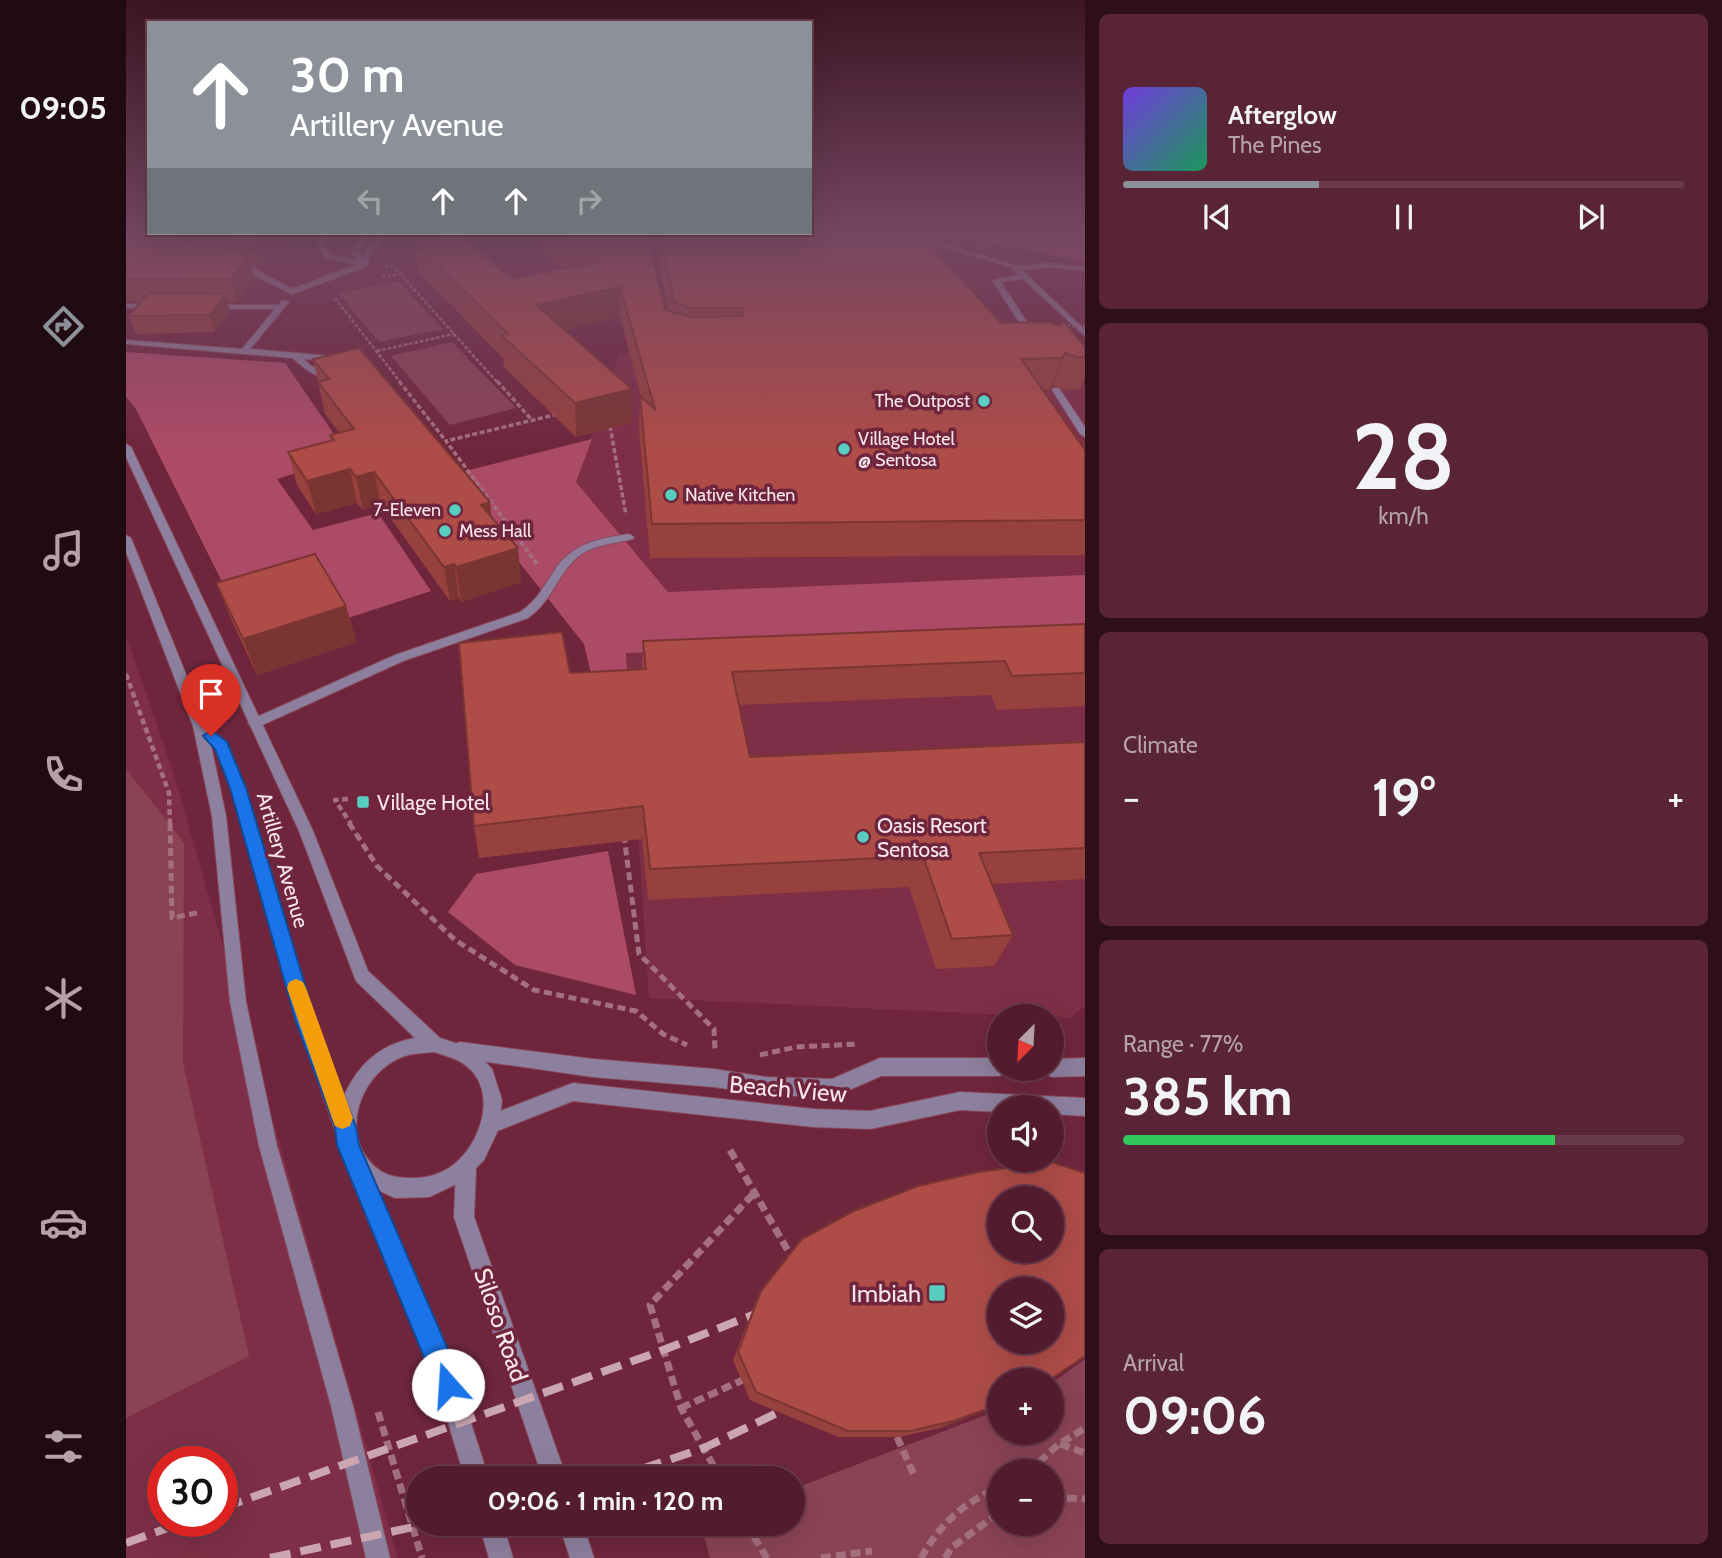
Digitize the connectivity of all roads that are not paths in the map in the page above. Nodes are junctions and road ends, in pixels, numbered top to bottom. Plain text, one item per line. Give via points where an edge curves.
1 (1054, 304) edge
2 (1012, 305) edge
3 (1055, 305) edge
4 (126, 306) edge
5 (165, 306) edge
6 (204, 307) edge
7 (281, 307) joint
8 (1085, 334) edge
9 (128, 343) edge
10 (1085, 344) edge
11 (1040, 347) edge
12 (245, 350) junction
13 (294, 354) junction
14 (348, 360) edge
15 (348, 376) edge
16 (1056, 390) edge
17 (1085, 434) edge
18 (126, 447) edge
19 (629, 537) road end
20 (126, 538) edge
21 (255, 723) junction
22 (200, 726) junction
23 (434, 1044) junction
24 (460, 1050) junction
25 (987, 1067) edge
26 (1085, 1067) edge
27 (1064, 1068) edge
28 (1085, 1107) edge
29 (492, 1124) junction
30 (345, 1127) junction
31 (356, 1162) junction
32 (466, 1169) junction
33 (473, 1466) edge
34 (550, 1466) edge
35 (495, 1536) edge
36 (574, 1536) edge
37 (378, 1558) edge
38 (501, 1558) edge
39 (582, 1558) edge

1 - 10 street via 1057,316
2 - 11 street
3 - 8 street
4 - 5 street
6 - 7 street
7 - 12 street
9 - 12 street
12 - 13 street
13 - 14 street
13 - 15 street via 321,375
16 - 17 street
18 - 21 street, Artillery Avenue
19 - 21 street via 583,549 564,565 541,605 524,615 399,658
20 - 22 street, Artillery Avenue
21 - 23 street, Artillery Avenue via 306,831 362,976
22 - 30 street, Artillery Avenue via 221,746 238,788 306,1022
22 - 37 street via 219,816 238,1002 268,1146 342,1406
23 - 24 street
23 - 30 street via 412,1045 373,1067 348,1105
24 - 25 street, Beach View via 765,1086 834,1088 880,1067
24 - 29 street via 488,1080 495,1100
26 - 27 street
28 - 29 street, Beach View via 960,1101 870,1120 825,1119 573,1092
29 - 32 street
30 - 31 street, Artillery Avenue
31 - 32 street via 372,1178 394,1188 443,1183
31 - 33 street via 440,1361
32 - 34 street, Siloso Road via 464,1217
35 - 38 street
36 - 39 street

